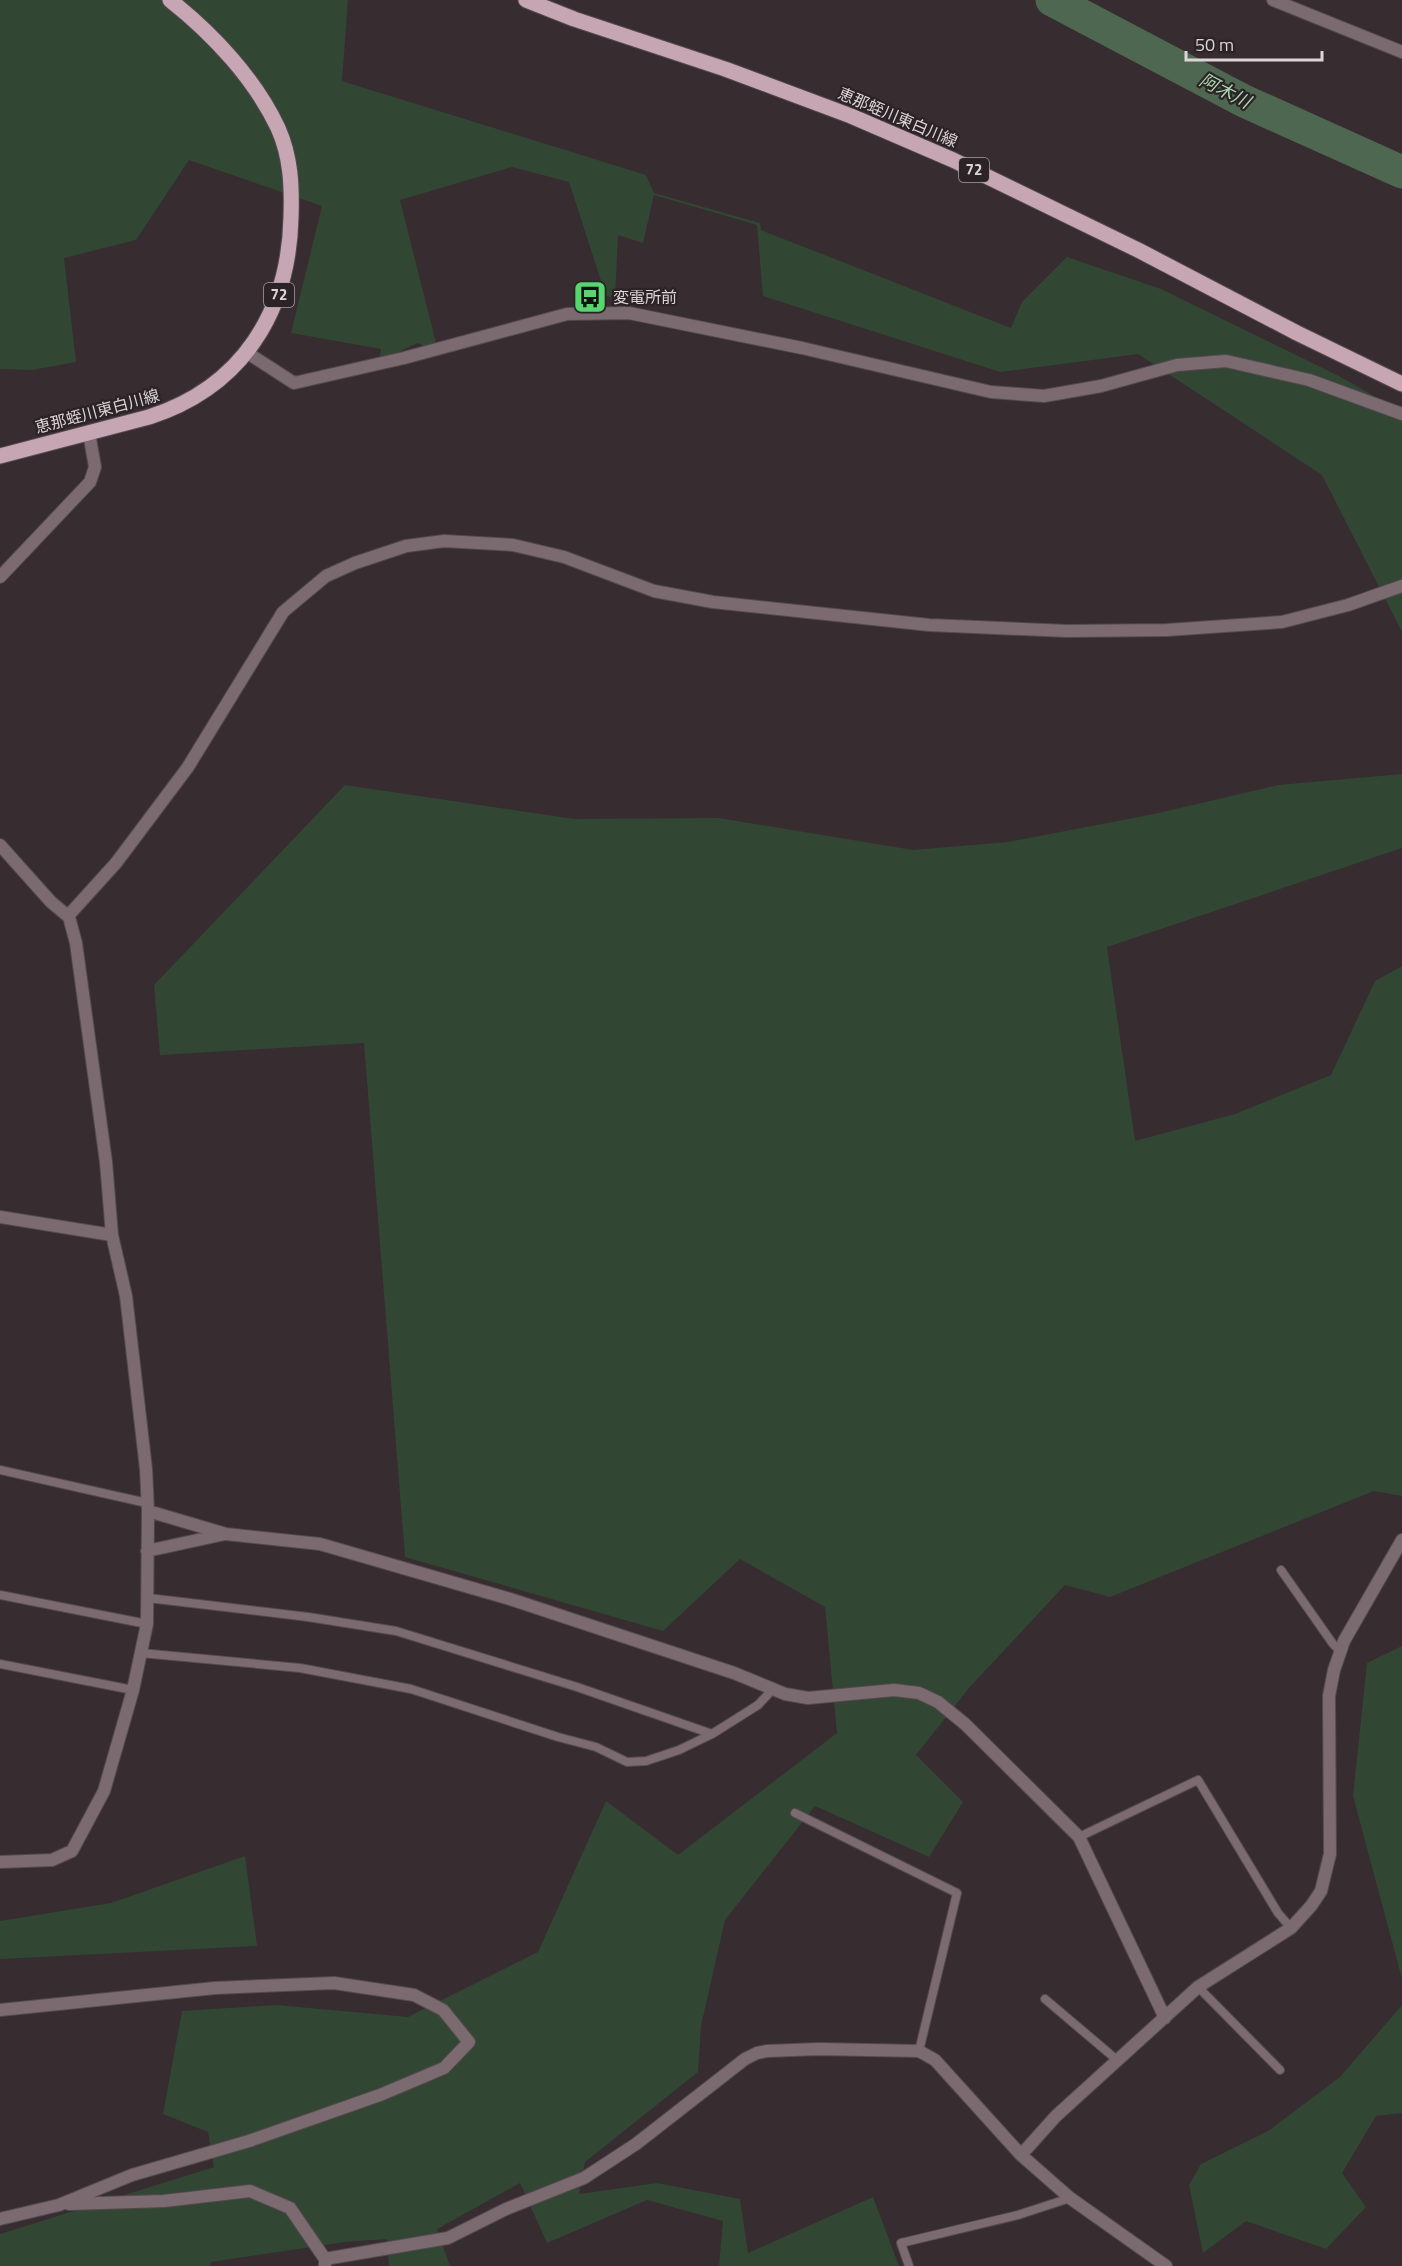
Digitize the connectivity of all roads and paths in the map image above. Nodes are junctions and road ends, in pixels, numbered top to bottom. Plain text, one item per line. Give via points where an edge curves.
1 (170, 0) edge
2 (526, 0) edge
3 (1273, 0) edge
4 (1402, 52) edge
5 (246, 352) junction
6 (1402, 384) edge
7 (1402, 414) edge
8 (89, 433) junction
9 (0, 456) edge
10 (0, 576) edge
11 (1402, 586) edge
12 (0, 845) edge
13 (68, 916) junction
14 (0, 1217) edge
15 (112, 1235) junction
16 (0, 1470) edge
17 (147, 1507) junction
18 (226, 1534) junction
19 (1402, 1540) edge
20 (147, 1551) junction
21 (1281, 1570) dead end
22 (0, 1595) edge
23 (148, 1598) junction
24 (147, 1623) junction
25 (1340, 1651) junction
26 (141, 1653) junction
27 (0, 1664) edge
28 (773, 1689) junction
29 (133, 1690) junction
30 (712, 1734) junction
31 (795, 1813) dead end
32 (1079, 1837) junction
33 (0, 1862) edge
34 (1292, 1928) junction
35 (1198, 1987) junction
36 (1045, 1999) dead end
37 (0, 2010) edge
38 (1165, 2018) junction
39 (919, 2051) junction
40 (1117, 2060) junction
41 (1280, 2070) dead end
42 (1020, 2155) junction
43 (1070, 2199) junction
44 (59, 2205) junction
45 (0, 2218) edge
46 (325, 2263) edge
47 (909, 2266) edge
48 (1166, 2266) edge

1 - 5 main road, 恵那蛭川東白川線 / 72 via 210,35 255,90 279,129 291,172 291,235 281,291 261,333
2 - 6 main road, 恵那蛭川東白川線 / 72 via 725,69 934,152
3 - 4 street
5 - 7 street via 294,382 404,358 567,314 629,313 991,392 1044,396 1101,386 1177,365 1226,361 1309,380
5 - 8 main road, 恵那蛭川東白川線 / 72 via 200,395 173,409
8 - 9 main road, 恵那蛭川東白川線 / 72
8 - 10 street via 95,467 90,482
11 - 13 street via 1282,622 1167,630 1066,631 929,625 713,602 654,591 564,557 513,545 444,541 406,546 326,576 283,612 188,766 116,862
12 - 13 street
13 - 15 street via 76,943
14 - 15 street
15 - 17 street via 126,1296
16 - 17 lane
17 - 18 street
17 - 20 street
18 - 20 street
18 - 28 street via 320,1544 510,1599
19 - 25 street
20 - 23 street
21 - 25 lane
22 - 24 lane
23 - 24 street
23 - 30 lane via 396,1630
24 - 26 street
25 - 34 street via 1329,1696 1330,1854 1320,1891
26 - 29 street
26 - 30 lane via 300,1668 411,1689 596,1747 627,1762 646,1761
27 - 29 lane
28 - 30 lane via 758,1705
28 - 32 street via 808,1698 894,1690 919,1693 938,1702
29 - 33 street via 104,1791 72,1851 52,1860
31 - 39 lane via 957,1893
32 - 34 lane via 1198,1780 1278,1913
32 - 38 street
34 - 35 street
35 - 38 street
35 - 41 lane
36 - 40 lane
37 - 44 street via 215,1988 334,1983 414,1995 443,2010 469,2042 444,2068 380,2095 249,2141 132,2175
38 - 40 street
39 - 42 street via 934,2060
39 - 46 street via 819,2049 757,2053 584,2178 506,2209 448,2238
40 - 42 street
42 - 43 street
43 - 47 lane via 901,2243
43 - 48 street
44 - 45 street
44 - 46 street via 164,2201 250,2191 290,2208

